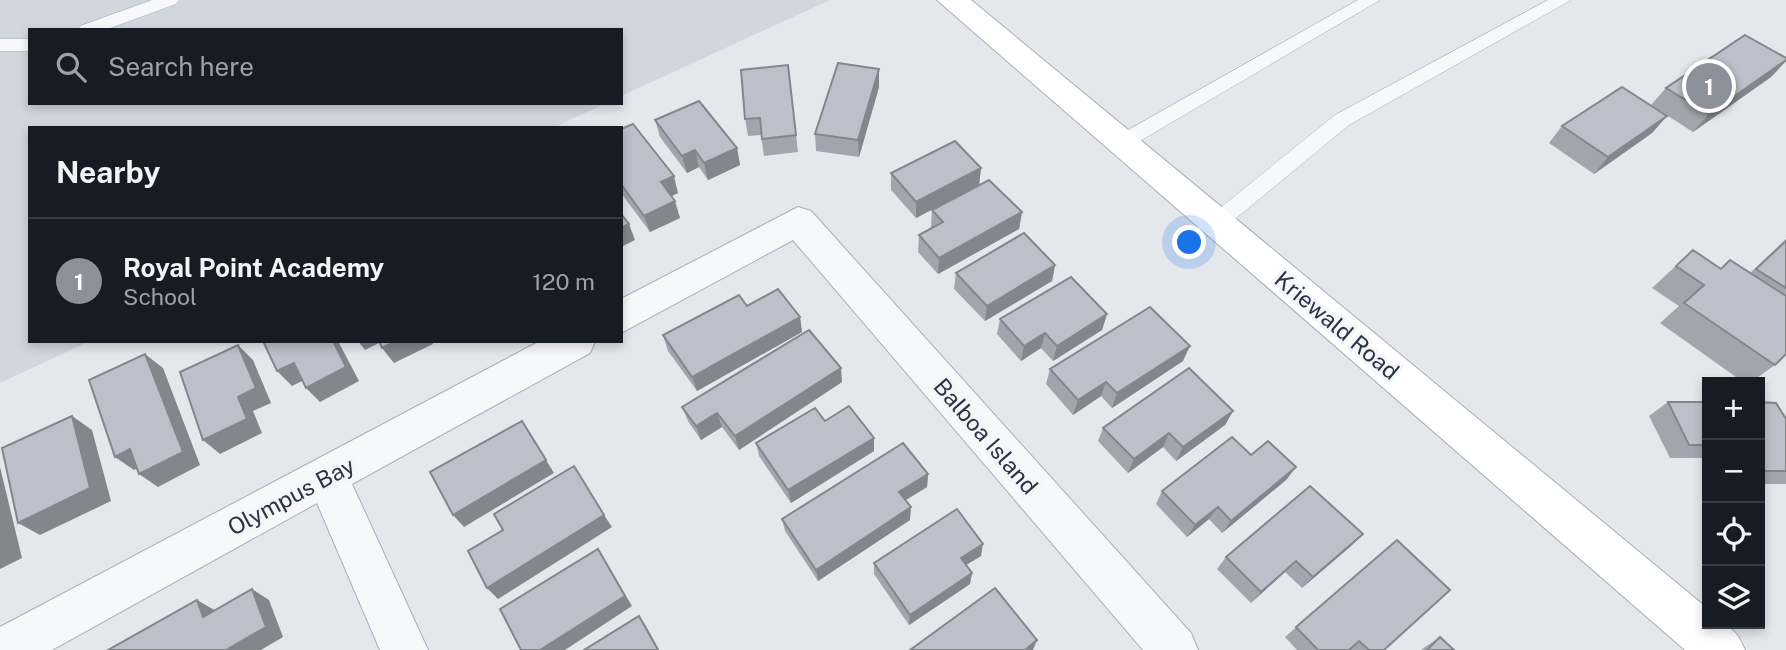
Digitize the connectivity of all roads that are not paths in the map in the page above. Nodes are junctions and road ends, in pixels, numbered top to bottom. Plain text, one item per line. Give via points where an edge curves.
1 (170, 0) edge
2 (952, 0) edge
3 (1371, 0) edge
4 (1562, 0) edge
5 (92, 28) edge
6 (0, 45) edge
7 (28, 45) edge
8 (1121, 143) junction
9 (1216, 223) junction
10 (623, 316) edge
11 (572, 343) edge
12 (327, 476) junction
13 (5, 650) edge
14 (404, 650) edge
15 (1174, 650) edge
16 (1721, 650) edge

1 - 5 lane
2 - 8 street, Kriewald Road
3 - 8 lane
4 - 9 lane via 1342,120
6 - 7 lane
8 - 9 street, Kriewald Road
9 - 16 street, Kriewald Road
10 - 15 street, Balboa Island via 798,221
11 - 12 street, Olympus Bay
12 - 13 street, Olympus Bay
12 - 14 street

